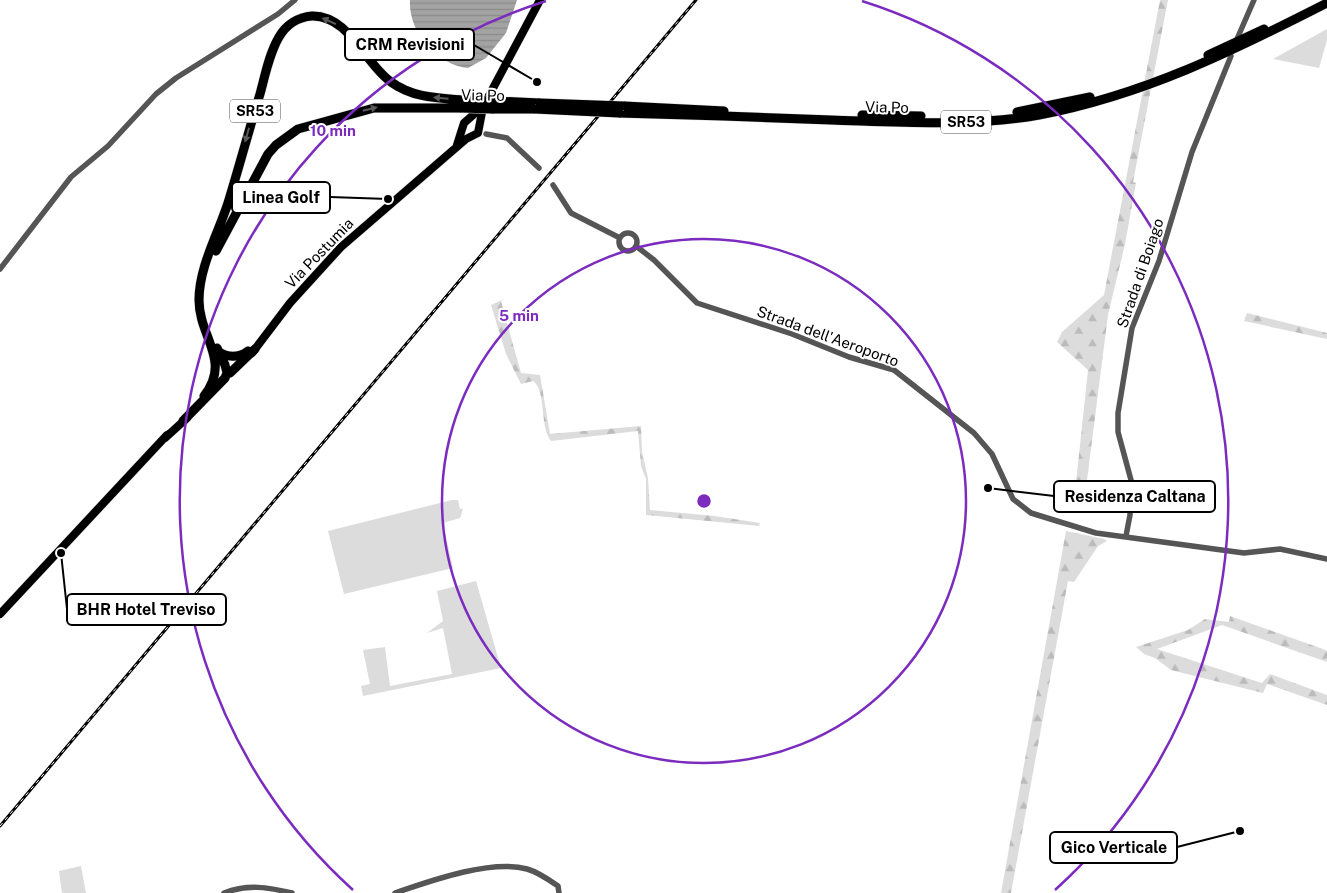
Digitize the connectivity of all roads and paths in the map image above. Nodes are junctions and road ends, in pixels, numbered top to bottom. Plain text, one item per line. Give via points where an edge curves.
1 (295, 0) edge
2 (540, 0) edge
3 (1254, 0) edge
4 (1320, 0) edge
5 (1327, 3) edge
6 (1237, 39) dead end
7 (1231, 56) dead end
8 (462, 104) junction
9 (490, 106) junction
10 (622, 110) junction
11 (468, 120) junction
12 (462, 128) junction
13 (476, 131) junction
14 (454, 151) junction
15 (539, 168) dead end
16 (553, 185) dead end
17 (620, 238) junction
18 (636, 246) junction
19 (0, 269) edge
20 (252, 350) junction
21 (216, 353) junction
22 (226, 373) junction
23 (204, 396) junction
24 (183, 421) junction
25 (165, 438) junction
26 (1126, 536) junction
27 (1327, 559) edge
28 (0, 614) edge
29 (224, 893) edge
30 (292, 893) edge
31 (395, 893) edge
32 (559, 893) edge

1 - 19 street via 156,94 108,146 71,177
2 - 9 main road
3 - 6 street
4 - 10 highway, Via Po / SR53 via 1181,68 1105,94 1019,112 923,116
5 - 10 highway, Via Po / SR53 via 1235,50 1173,77 1037,115 969,122 887,122
7 - 26 street, Strada di Boiago via 1192,152 1159,261 1132,328 1118,422 1131,480
8 - 9 highway, Via Po / SR53, bridge
21 -> 8 highway, Via Po / SR53 via 202,313 205,278 213,256 268,154 276,145 298,129 374,108
8 -> 21 highway, Via Po / SR53 via 418,96 390,82 348,34 330,20 303,18 284,29 266,71 202,281 200,314
9 - 10 highway, Via Po / SR53, bridge
9 - 11 main road
9 - 13 main road
11 - 12 main road
11 - 13 main road via 473,119
12 - 13 main road via 464,133
12 - 14 main road
13 - 14 main road, Via Postumia
13 - 15 street via 507,138
14 - 20 main road, Via Postumia via 350,239
16 - 17 street, Strada dell'Aeroporto via 571,213
17 - 18 street, Strada dell'Aeroporto via 626,233 633,234
17 - 18 street, Strada dell'Aeroporto via 619,245 623,250 632,250
18 - 26 street, Strada dell'Aeroporto via 697,302 894,370 974,433 992,454 1013,499 1022,508 1070,527
20 - 21 highway via 233,356
20 - 22 highway via 230,373
20 - 24 main road, Via Postumia
21 - 22 highway, SR53 via 221,370
21 - 23 highway, SR53 via 214,380
22 - 23 main road, Via Postumia
22 - 24 highway via 225,378
23 - 25 main road, Via Postumia
24 - 25 main road, Via Postumia
25 - 28 main road, Via Postumia
26 - 27 street, Strada dell'Aeroporto via 1244,553 1280,549
29 - 30 street via 238,888 265,886
31 - 32 street via 453,873 510,866 531,870 558,886

